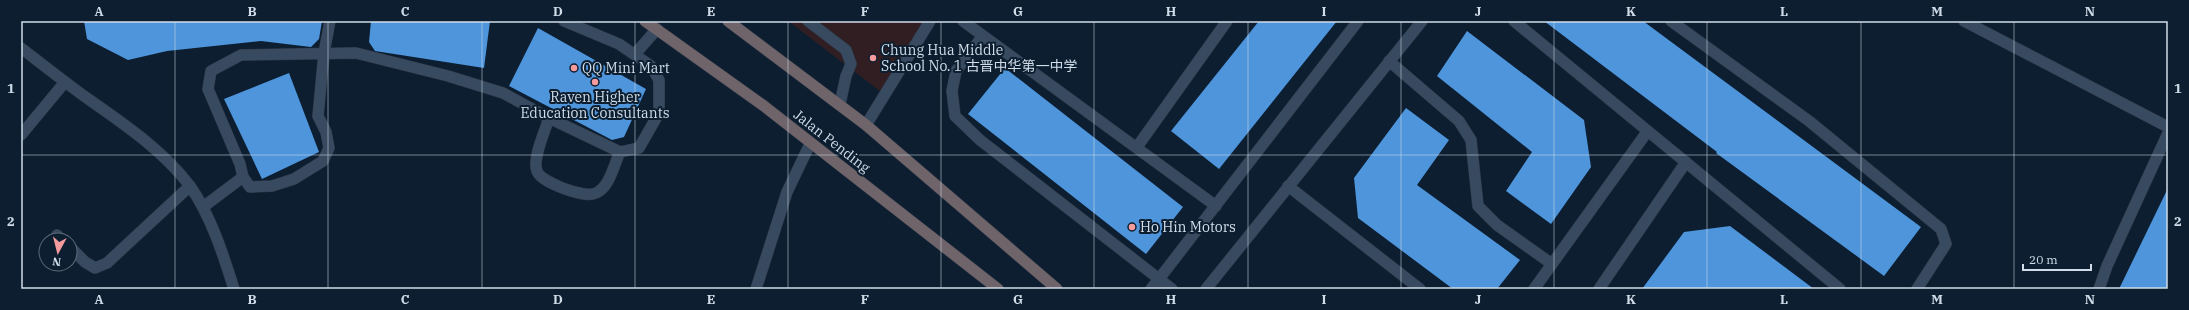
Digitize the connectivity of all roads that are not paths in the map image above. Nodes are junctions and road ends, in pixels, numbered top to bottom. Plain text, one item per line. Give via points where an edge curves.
1 (330, 21) edge
2 (564, 21) edge
3 (646, 21) edge
4 (728, 21) edge
5 (808, 21) edge
6 (930, 21) edge
7 (963, 21) edge
8 (1227, 21) edge
9 (1358, 21) edge
10 (1422, 21) edge
11 (1514, 21) edge
12 (1671, 21) edge
13 (1964, 21) edge
14 (657, 29) junction
15 (982, 37) junction
16 (21, 48) edge
17 (324, 53) junction
18 (635, 54) junction
19 (1389, 61) junction
20 (65, 82) junction
21 (840, 104) junction
22 (549, 118) junction
23 (866, 125) junction
24 (2168, 127) edge
25 (1647, 132) junction
26 (2168, 133) edge
27 (21, 135) edge
28 (810, 144) junction
29 (1137, 147) junction
30 (620, 152) junction
31 (1686, 162) junction
32 (243, 177) junction
33 (190, 186) junction
34 (1288, 186) junction
35 (1216, 206) junction
36 (203, 207) junction
37 (78, 255) edge
38 (1552, 264) junction
39 (1159, 279) junction
40 (234, 289) edge
41 (756, 289) edge
42 (998, 289) edge
43 (1057, 289) edge
44 (1151, 289) edge
45 (1172, 289) edge
46 (1206, 289) edge
47 (1420, 289) edge
48 (1534, 289) edge
49 (1599, 289) edge
50 (1840, 289) edge
51 (1917, 289) edge
52 (2098, 289) edge

1 - 17 street
2 - 18 street via 619,44
3 - 14 main road, Jalan Pending
4 - 21 main road
5 - 21 street via 846,50 851,64
6 - 23 street
7 - 15 street
8 - 29 street
9 - 35 street
10 - 19 street
11 - 25 street
12 - 51 street via 1809,121 1941,229 1946,244
13 - 24 street
14 - 18 street
14 - 28 main road, Jalan Pending via 764,106
15 - 29 street
15 - 39 street via 956,71 952,92 955,116 980,140
16 - 20 street
17 - 22 street via 356,53 448,76 503,93
17 - 32 street via 318,116 326,132 329,148 323,161 294,179 272,186 250,187
17 - 32 street via 241,55 211,71 208,89 240,164
18 - 30 street via 651,66 659,80 659,113 639,148
19 - 34 street
19 - 38 street via 1459,121 1472,140 1478,206 1497,225
20 - 27 street
20 - 33 street via 140,136
21 - 23 main road
22 - 30 street
22 - 30 street via 536,160 536,171 541,178 581,194 596,194 605,187
23 - 43 main road
25 - 31 street
25 - 38 street
26 - 52 street
28 - 41 street via 787,192
28 - 42 main road, Jalan Pending
29 - 35 street
31 - 49 street
31 - 50 street
32 - 36 street
33 - 36 street
33 - 37 street via 107,263 95,268
34 - 46 street
34 - 47 street
35 - 39 street
36 - 40 street
38 - 48 street
39 - 44 street
39 - 45 street

